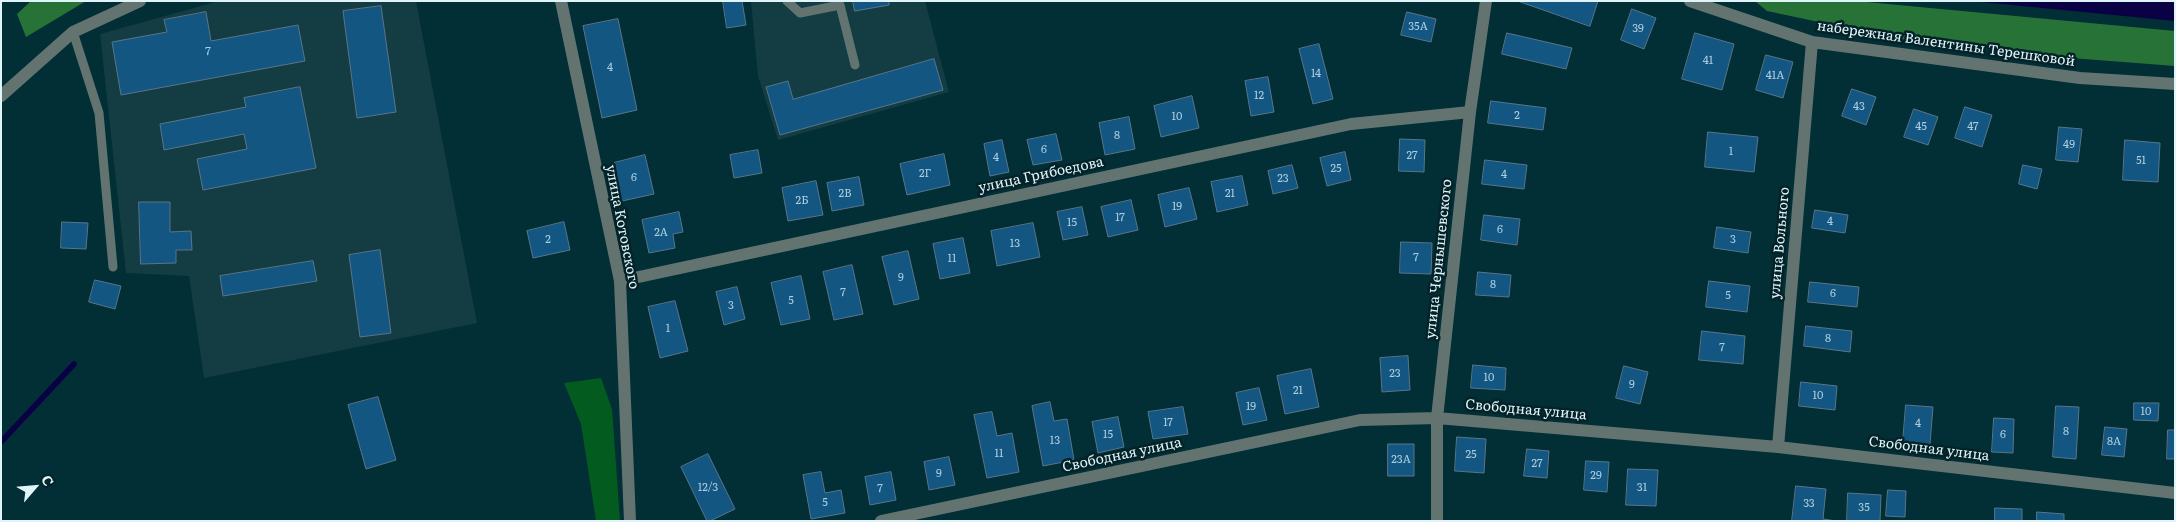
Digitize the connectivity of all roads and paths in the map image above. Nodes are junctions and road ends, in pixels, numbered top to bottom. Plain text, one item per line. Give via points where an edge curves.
1 (140, 1) edge
2 (561, 1) edge
3 (787, 1) edge
4 (1486, 1) edge
5 (1690, 1) edge
6 (73, 32) junction
7 (1812, 42) junction
8 (855, 65) dead end
9 (2175, 84) edge
10 (1, 96) edge
11 (1470, 112) junction
12 (113, 267) dead end
13 (620, 281) junction
14 (1437, 418) junction
15 (1778, 447) junction
16 (2175, 493) edge
17 (630, 521) edge
18 (881, 521) edge
19 (1437, 521) edge

1 - 6 street
2 - 13 street, улица Котовского
3 - 8 lane via 800,13 840,5
4 - 11 street, улица Чернышевского
5 - 7 street, набережная Валентины Терешковой
6 - 10 street
6 - 12 lane via 99,113
7 - 9 street, набережная Валентины Терешковой via 2080,78
7 - 15 street, улица Вольного
11 - 13 street, улица Грибоедова via 1350,124
11 - 14 street, улица Чернышевского
13 - 17 street, улица Котовского
14 - 15 street, Свободная улица
14 - 18 street, Свободная улица via 1360,420
14 - 19 street, улица Чернышевского
15 - 16 street, Свободная улица

